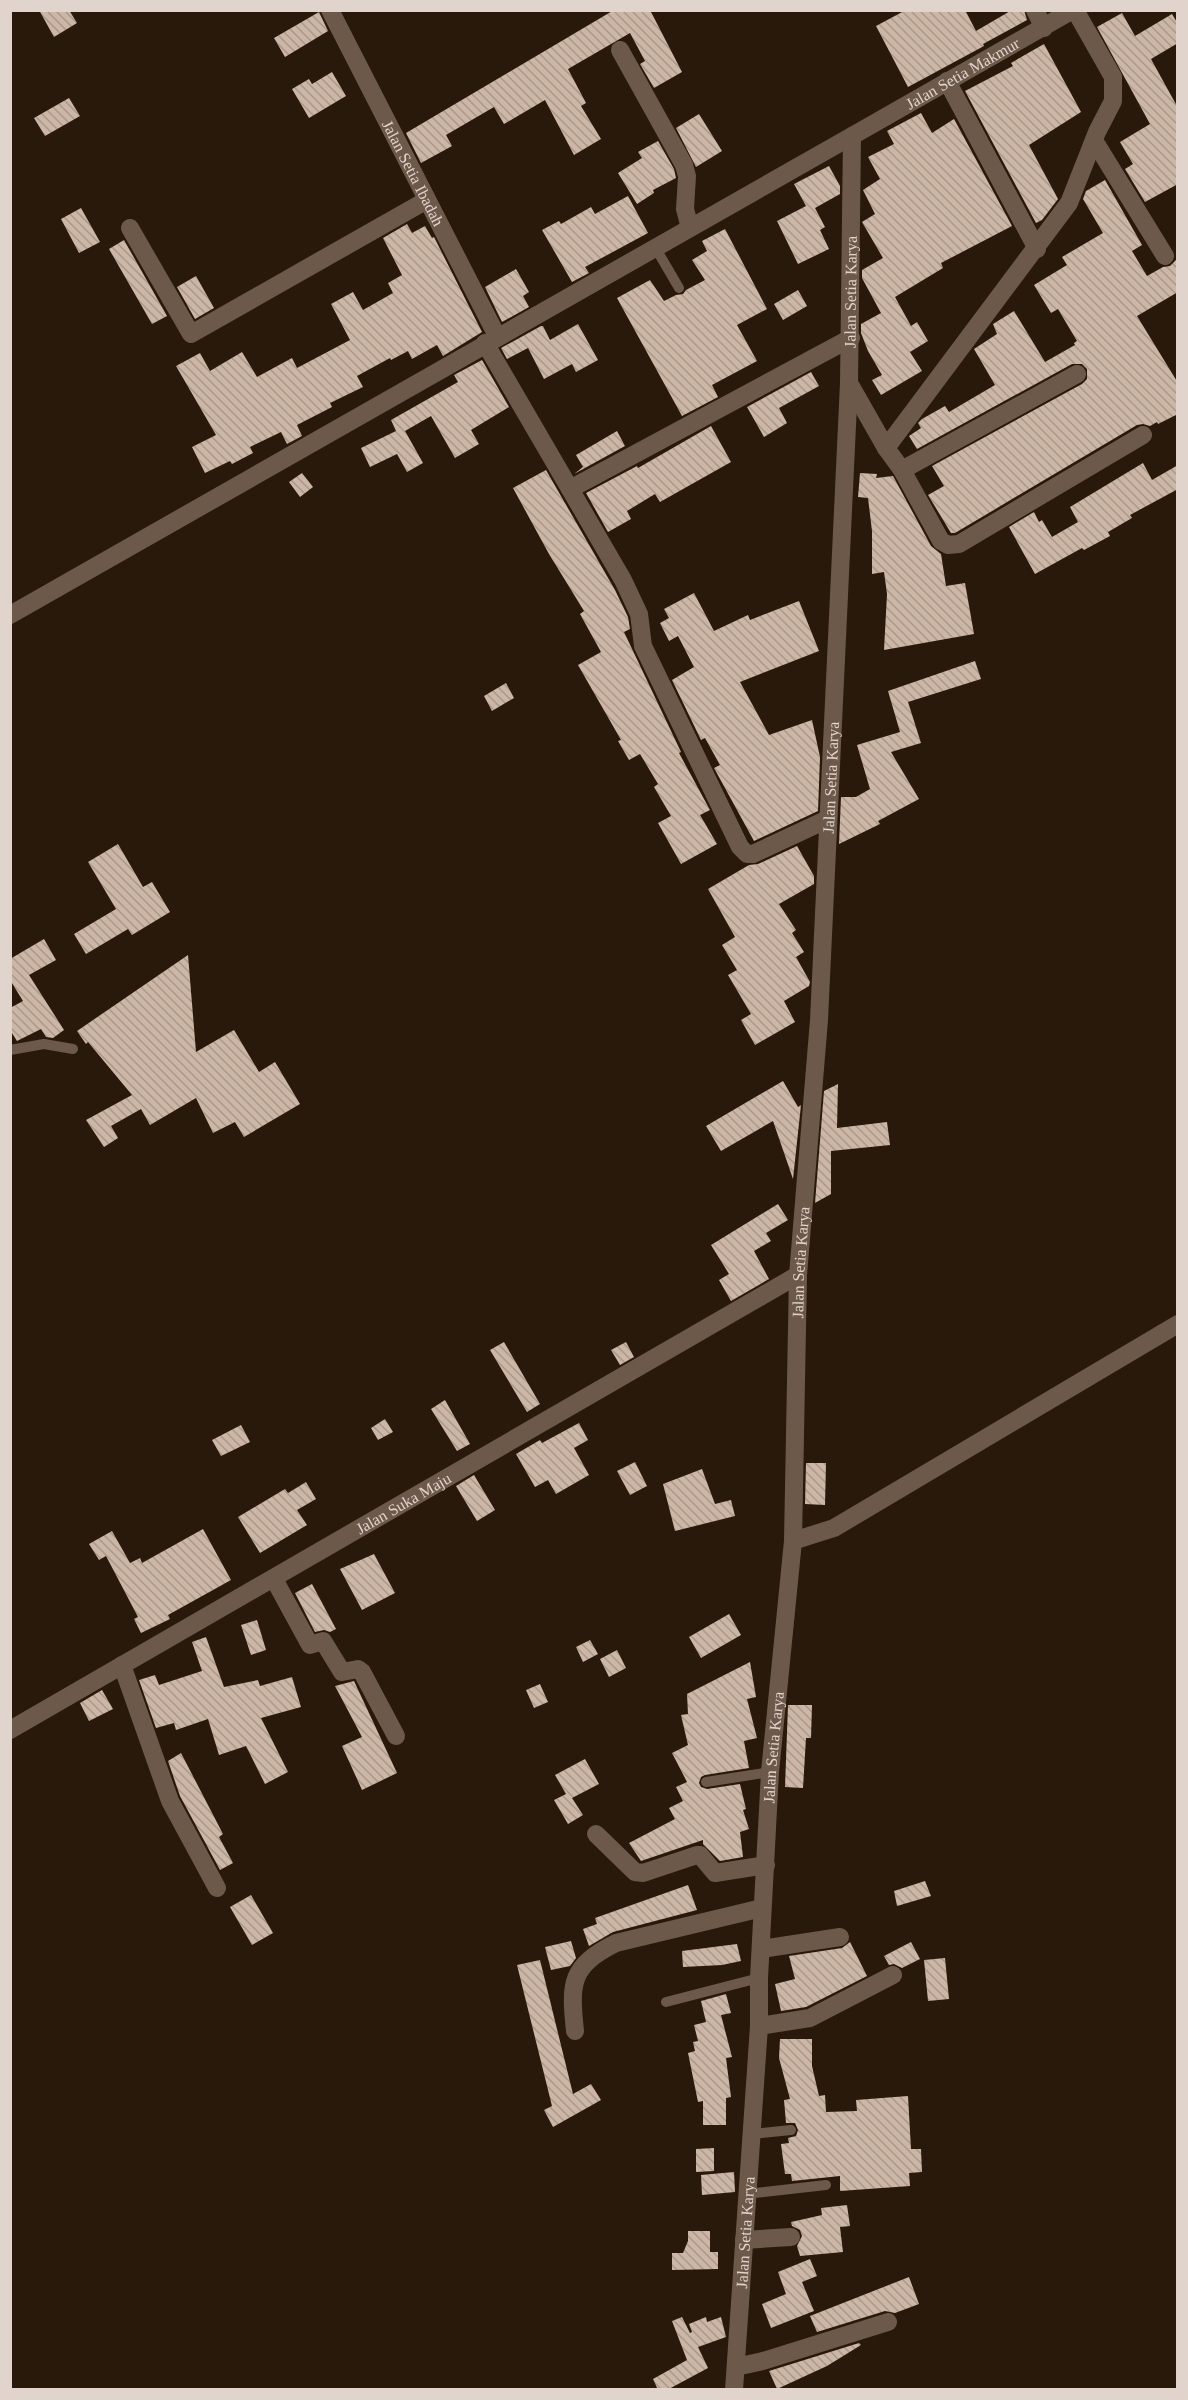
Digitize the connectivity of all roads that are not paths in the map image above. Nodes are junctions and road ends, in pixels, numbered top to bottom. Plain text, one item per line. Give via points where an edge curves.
1 (330, 10) edge
2 (1035, 10) edge
3 (1074, 10) edge
4 (1044, 28) junction
5 (620, 50) dead end
6 (948, 81) junction
7 (852, 136) junction
8 (1095, 142) junction
9 (427, 200) junction
10 (130, 228) dead end
11 (690, 228) junction
12 (655, 247) junction
13 (1037, 249) junction
14 (1165, 256) dead end
15 (679, 288) dead end
16 (851, 338) junction
17 (491, 340) junction
18 (1077, 374) dead end
19 (849, 383) junction
20 (1143, 435) dead end
21 (886, 448) junction
22 (902, 470) junction
23 (570, 489) junction
24 (10, 615) edge
25 (828, 819) junction
26 (73, 1049) dead end
27 (10, 1050) edge
28 (798, 1275) junction
29 (1178, 1324) edge
30 (793, 1541) junction
31 (274, 1579) junction
32 (122, 1665) junction
33 (10, 1730) edge
34 (396, 1736) dead end
35 (770, 1772) junction
36 (706, 1782) dead end
37 (596, 1834) dead end
38 (766, 1865) junction
39 (217, 1888) dead end
40 (762, 1908) junction
41 (840, 1937) dead end
42 (761, 1949) junction
43 (893, 1975) dead end
44 (759, 1978) junction
45 (666, 2002) dead end
46 (759, 2026) junction
47 (574, 2031) dead end
48 (791, 2130) dead end
49 (751, 2134) junction
50 (826, 2185) dead end
51 (746, 2194) junction
52 (791, 2237) dead end
53 (744, 2240) junction
54 (888, 2322) dead end
55 (736, 2367) junction
56 (734, 2390) edge

1 - 9 street, Jalan Setia Ibadah
2 - 4 street
3 - 4 street, Jalan Setia Makmur
3 - 8 street via 1113,77 1113,101
4 - 6 street, Jalan Setia Makmur
5 - 11 street via 684,165 685,209
6 - 7 street, Jalan Setia Makmur
6 - 13 street
7 - 11 street, Jalan Setia Makmur
7 - 16 street, Jalan Setia Karya
8 - 13 street via 1069,203
8 - 14 street
9 - 10 street via 190,334
9 - 17 street, Jalan Setia Ibadah
11 - 12 street, Jalan Setia Makmur
12 - 15 lane
12 - 17 street, Jalan Setia Makmur
13 - 21 street
16 - 19 street, Jalan Setia Karya
16 - 23 street
17 - 23 street, Jalan Setia Ibadah
17 - 24 street, Jalan Setia Makmur
18 - 22 street
19 - 21 street
19 - 25 street, Jalan Setia Karya
20 - 22 street via 959,544 941,541
21 - 22 street
23 - 25 street, Jalan Setia Ibadah via 639,614 643,646 740,847 753,854
25 - 28 street, Jalan Setia Karya via 819,1020
26 - 27 lane via 45,1044
28 - 30 street, Jalan Setia Karya
28 - 31 street, Jalan Suka Maju
29 - 30 street via 826,1531
30 - 35 street, Jalan Setia Karya
31 - 32 street, Jalan Suka Maju
31 - 34 street via 310,1645 323,1641 342,1672 362,1672
32 - 33 street, Jalan Suka Maju
32 - 39 street via 170,1800
35 - 36 lane
35 - 38 street, Jalan Setia Karya
37 - 38 street via 635,1872 643,1873 697,1855 715,1873
38 - 40 street, Jalan Setia Karya
40 - 42 street, Jalan Setia Karya
40 - 47 street via 616,1943 602,1950 587,1960 575,1978 571,1997
41 - 42 street
42 - 44 street, Jalan Setia Karya
43 - 46 street via 810,2019
44 - 45 lane
44 - 46 street, Jalan Setia Karya
46 - 49 street, Jalan Setia Karya
48 - 49 lane
49 - 51 street, Jalan Setia Karya
50 - 51 lane
51 - 53 street, Jalan Setia Karya
52 - 53 street
53 - 55 street, Jalan Setia Karya
54 - 55 street
55 - 56 street, Jalan Setia Karya

